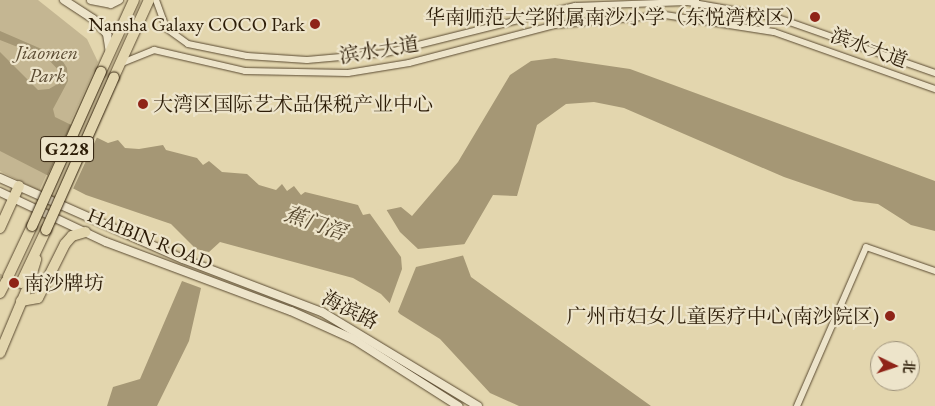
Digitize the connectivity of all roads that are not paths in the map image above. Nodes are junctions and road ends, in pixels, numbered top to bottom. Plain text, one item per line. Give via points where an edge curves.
1 (64, 0) edge
2 (90, 0) edge
3 (119, 0) edge
4 (134, 0) edge
5 (149, 0) edge
6 (156, 0) edge
7 (695, 1) edge
8 (81, 11) junction
9 (694, 17) junction
10 (110, 52) junction
11 (119, 66) junction
12 (935, 73) edge
13 (935, 89) edge
14 (0, 178) edge
15 (19, 186) junction
16 (0, 192) edge
17 (14, 198) junction
18 (0, 228) edge
19 (85, 232) junction
20 (935, 271) edge
21 (24, 287) junction
22 (0, 293) edge
23 (21, 301) junction
24 (0, 335) edge
25 (0, 352) edge
26 (458, 406) edge
27 (478, 406) edge
28 (797, 406) edge

1 - 8 street
2 - 3 street via 111,4
2 - 8 street via 88,9
4 - 10 highway, G228
5 - 11 highway, G228
6 - 7 street, 滨水大道 via 166,28 188,44 247,56 307,60 386,53 575,6 643,0
7 - 9 street
7 - 12 street, 滨水大道 via 778,18
8 - 10 street via 107,34
9 - 11 street, 滨水大道 via 643,15 577,21 409,63 348,73 245,71 154,50 133,55
9 - 13 street, 滨水大道 via 774,32
10 - 22 highway, G228, bridge
11 - 21 highway, G228, bridge via 38,244
14 - 15 street, 海滨路
15 - 17 highway
15 - 27 street, 海滨路 via 197,264 354,327
16 - 17 street, HAIBIN ROAD
17 - 18 highway
17 - 19 street, HAIBIN ROAD
19 - 23 highway via 72,236 65,244 38,298
19 - 26 street, HAIBIN ROAD via 291,310 353,339
20 - 28 street via 866,247
21 - 23 highway
21 - 24 highway
23 - 25 highway

